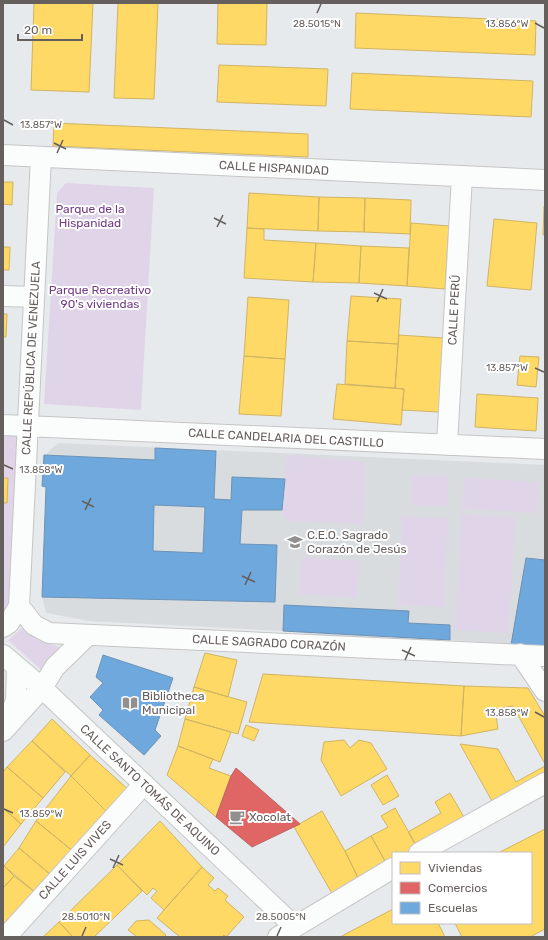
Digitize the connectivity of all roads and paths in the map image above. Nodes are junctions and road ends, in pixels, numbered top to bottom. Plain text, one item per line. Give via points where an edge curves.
1 (3, 155) edge
2 (42, 158) junction
3 (462, 176) junction
4 (545, 180) edge
5 (3, 296) edge
6 (34, 297) junction
7 (3, 425) edge
8 (28, 426) junction
9 (447, 445) junction
10 (545, 449) edge
11 (19, 606) junction
12 (3, 627) edge
13 (87, 636) junction
14 (520, 654) junction
15 (545, 656) edge
16 (10, 661) edge
17 (42, 688) junction
18 (545, 691) edge
19 (4, 730) edge
20 (545, 783) edge
21 (144, 784) junction
22 (421, 852) edge
23 (392, 869) edge
24 (295, 927) junction
25 (6, 937) edge
26 (278, 937) edge

1 - 2 street, CALLE HISPANIDAD
2 - 3 street, CALLE HISPANIDAD
2 - 6 street, CALLE REPÚBLICA DE VENEZUELA
3 - 4 street, CALLE HISPANIDAD
3 - 9 street, CALLE PERÚ
5 - 6 street
6 - 8 street, CALLE REPÚBLICA DE VENEZUELA
7 - 8 street, CALLE CANDELARIA DEL CASTILLO
8 - 9 street, CALLE CANDELARIA DEL CASTILLO
8 - 11 street, CALLE REPÚBLICA DE VENEZUELA
9 - 10 street, CALLE CANDELARIA DEL CASTILLO
11 - 12 street via 9,623
11 - 13 street, CALLE SAGRADO CORAZÓN via 34,625 49,633
13 - 14 street, CALLE SAGRADO CORAZÓN
13 - 17 street via 55,667
14 - 15 street, CALLE SAGRADO CORAZÓN
14 - 18 street
16 - 17 street, CALLE SANTO TOMÁS DE AQUINO
16 - 19 street via 16,700
17 - 19 street
17 - 21 street, CALLE SANTO TOMÁS DE AQUINO
20 - 22 street
21 - 24 street, CALLE SANTO TOMÁS DE AQUINO
21 - 25 street, CALLE LUIS VIVES
23 - 24 street
24 - 26 street

